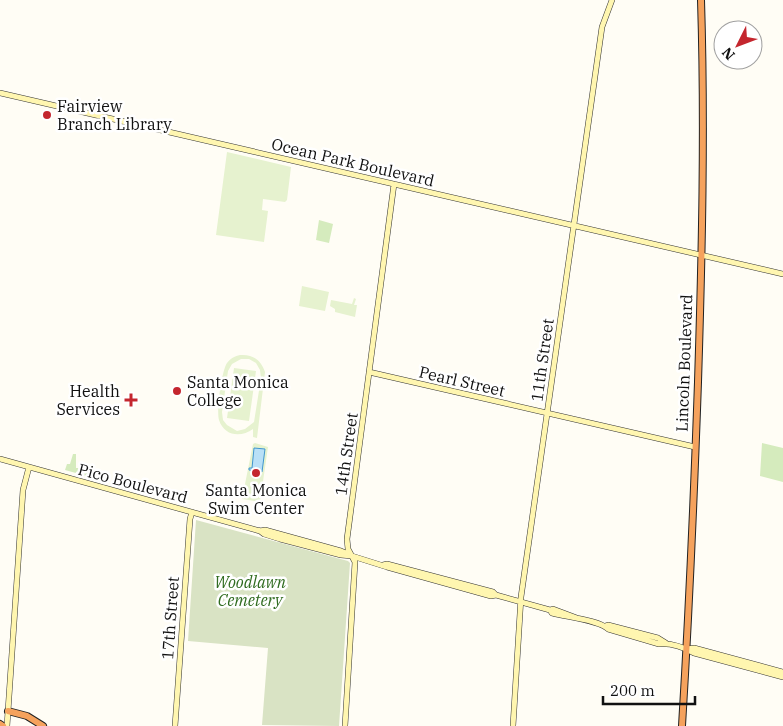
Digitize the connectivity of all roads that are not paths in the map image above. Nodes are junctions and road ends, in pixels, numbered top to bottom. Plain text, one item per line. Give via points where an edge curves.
1 (612, 0) edge
2 (701, 0) edge
3 (0, 93) edge
4 (394, 184) junction
5 (573, 225) junction
6 (701, 256) junction
7 (783, 275) edge
8 (369, 372) junction
9 (547, 413) junction
10 (695, 447) junction
11 (0, 459) edge
12 (29, 467) junction
13 (192, 512) junction
14 (352, 556) junction
15 (521, 603) junction
16 (687, 649) junction
17 (783, 672) edge
18 (783, 678) edge
19 (8, 713) junction
20 (0, 724) edge
21 (5, 726) edge
22 (43, 726) edge
23 (175, 726) edge
24 (345, 726) edge
25 (514, 726) edge
26 (682, 726) edge

1 - 5 street, 11th Street via 602,28
2 - 6 highway, Lincoln Boulevard
3 - 4 street, Ocean Park Boulevard
4 - 5 street, Ocean Park Boulevard
4 - 8 street, 14th Street
5 - 6 street, Ocean Park Boulevard
5 - 9 street, 11th Street
6 - 7 street, Ocean Park Boulevard
6 - 10 highway, Lincoln Boulevard
8 - 9 street, Pearl Street
8 - 14 street, 14th Street via 347,539
9 - 10 street, Pearl Street
9 - 15 street, 11th Street
10 - 16 highway, Lincoln Boulevard
11 - 12 street, Pico Boulevard
12 - 13 street, Pico Boulevard
12 - 19 street via 22,500
13 - 14 street, Pico Boulevard
13 - 23 street, 17th Street
14 - 15 street, Pico Boulevard
14 - 24 street, 14th Street via 355,572
15 - 16 street, Pico Boulevard via 605,626 608,624
15 - 25 street, 11th Street
16 - 17 street, Pico Boulevard via 694,648
16 - 18 street, Pico Boulevard
16 - 26 highway, Lincoln Boulevard
19 - 21 street
19 - 22 highway via 27,716
20 - 21 highway

